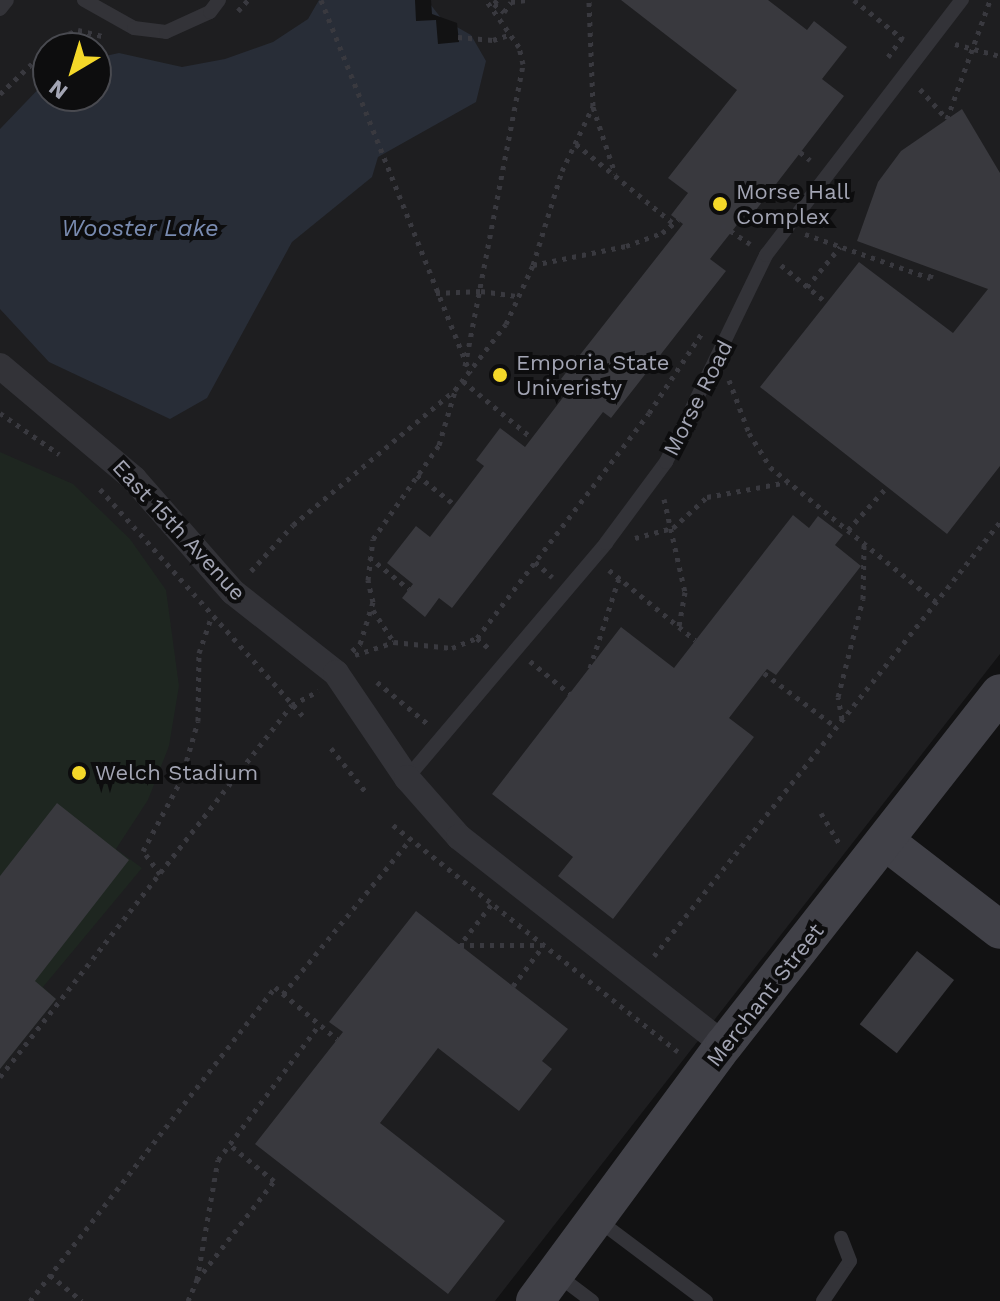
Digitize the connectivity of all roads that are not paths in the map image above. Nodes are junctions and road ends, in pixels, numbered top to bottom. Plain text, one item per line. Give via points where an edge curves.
1 (7, 0) edge
2 (84, 0) edge
3 (219, 0) edge
4 (962, 0) edge
5 (0, 9) edge
6 (0, 366) edge
7 (1000, 693) edge
8 (407, 778) junction
9 (885, 841) junction
10 (1000, 930) edge
11 (724, 1045) junction
12 (598, 1220) junction
13 (841, 1238) dead end
14 (545, 1288) edge
15 (592, 1301) edge
16 (706, 1301) edge
17 (823, 1301) edge

1 - 5 lane
2 - 3 lane via 134,28 166,32 210,12
4 - 8 lane, Morse Road via 766,255 666,462 435,751
6 - 8 street, East 15th Avenue via 134,479 233,592 336,673
7 - 9 main road, Merchant Street
8 - 11 street, East 15th Avenue via 459,837
9 - 10 main road
9 - 11 main road, Merchant Street
11 - 12 main road, Merchant Street
12 - 14 main road, Merchant Street
12 - 16 lane
13 - 17 lane via 850,1261
14 - 15 lane

